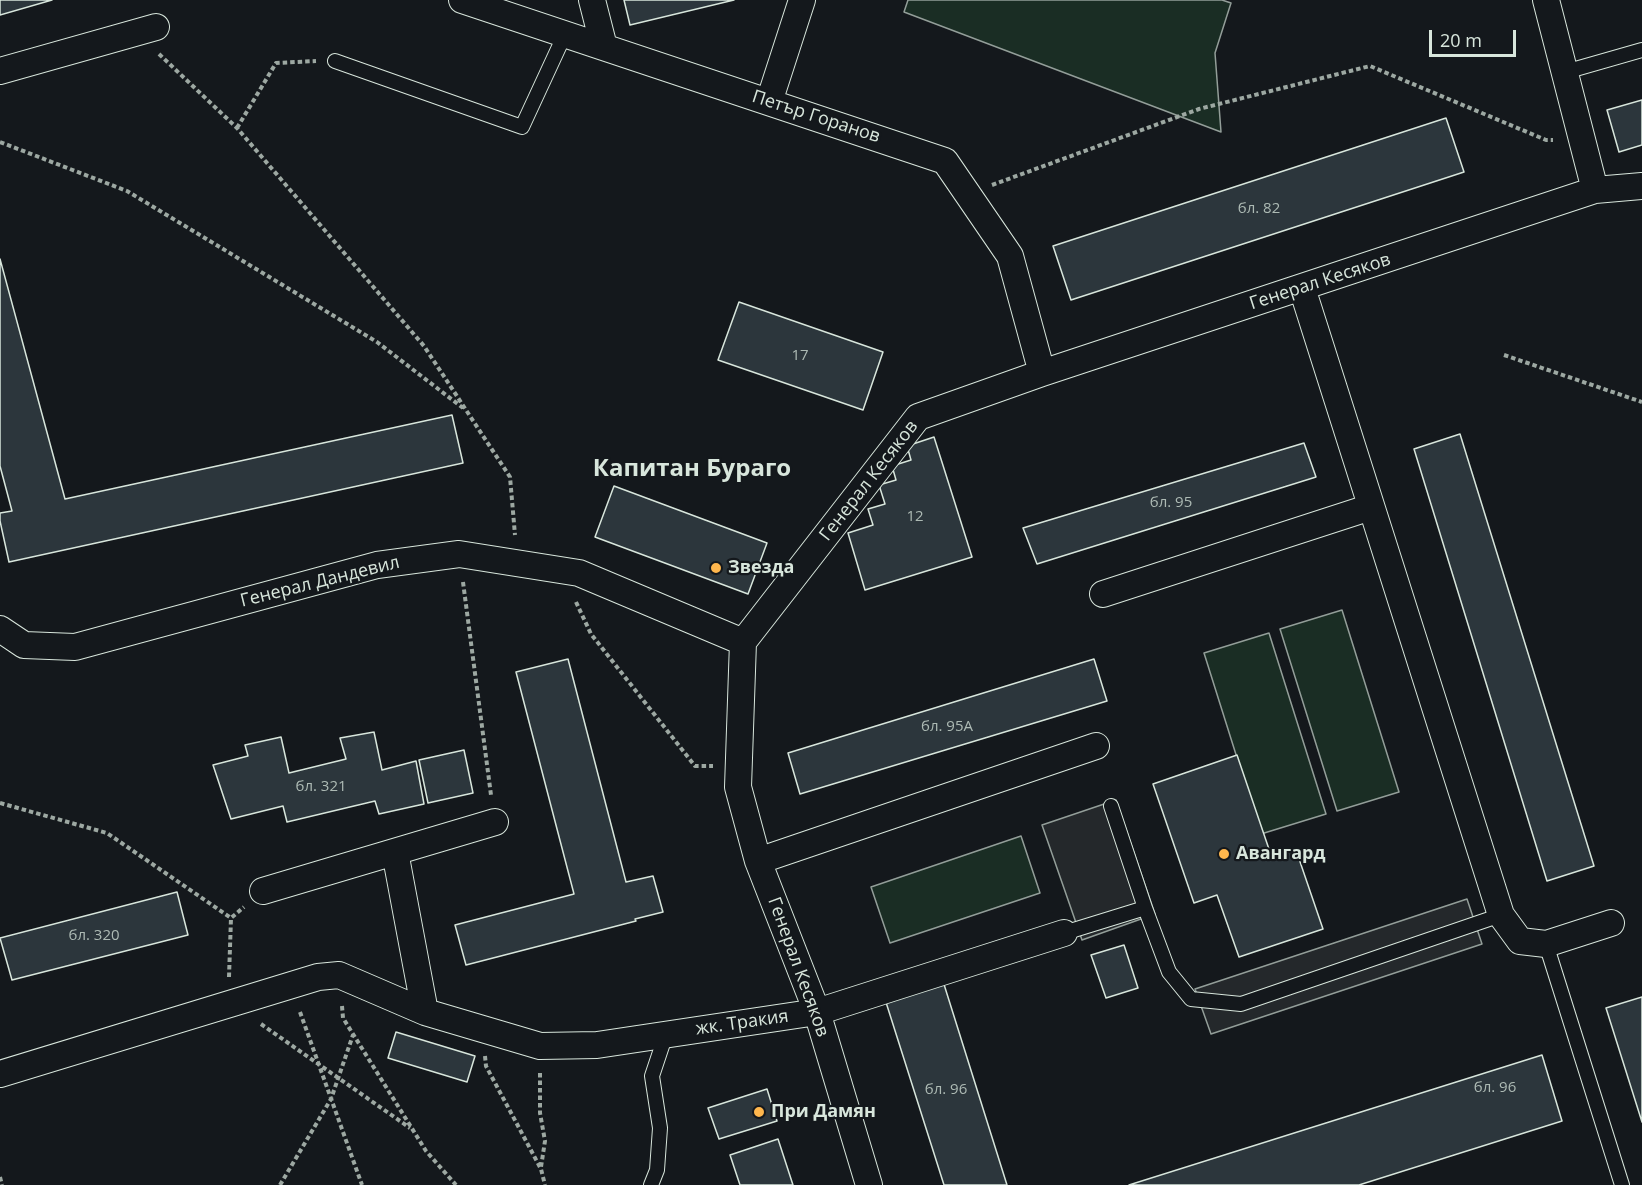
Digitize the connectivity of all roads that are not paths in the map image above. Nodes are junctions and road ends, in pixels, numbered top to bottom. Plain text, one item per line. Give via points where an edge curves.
1 (462, 0) edge
2 (592, 0) edge
3 (802, 0) edge
4 (1546, 0) edge
5 (146, 30) road end
6 (565, 34) junction
7 (604, 47) junction
8 (1642, 50) edge
9 (335, 61) road end
10 (0, 71) edge
11 (1565, 72) junction
12 (769, 102) junction
13 (1642, 186) edge
14 (1595, 190) junction
15 (1302, 288) junction
16 (1042, 373) junction
17 (1371, 507) junction
18 (1103, 594) dead end
19 (0, 629) edge
20 (743, 642) junction
21 (1096, 746) dead end
22 (1111, 806) dead end
23 (495, 822) road end
24 (395, 852) junction
25 (758, 861) junction
26 (263, 891) road end
27 (1144, 908) junction
28 (1501, 915) junction
29 (1611, 923) dead end
30 (1064, 933) joint
31 (1546, 944) junction
32 (424, 1011) junction
33 (817, 1012) junction
34 (666, 1034) junction
35 (0, 1074) edge
36 (651, 1185) edge
37 (869, 1185) edge
38 (1622, 1185) edge

1 - 6 street, Петър Горанов
2 - 7 street
3 - 12 street
4 - 11 street
5 - 10 street
6 - 7 street, Петър Горанов
6 - 9 lane via 522,127
7 - 12 street, Петър Горанов
8 - 11 lane
11 - 14 street
12 - 16 street, Петър Горанов via 945,160 1010,256
13 - 14 street, Генерал Кесяков
14 - 15 street, Генерал Кесяков
15 - 16 street, Генерал Кесяков
15 - 17 street
16 - 20 street, Генерал Кесяков via 918,417
17 - 18 street
17 - 28 street
19 - 20 street, Генерал Дандевил via 24,645 75,647 377,565 459,554 579,573
20 - 25 street, Генерал Кесяков via 738,787
21 - 25 street
22 - 27 lane
23 - 24 street
24 - 26 street
24 - 32 street
25 - 33 street, Генерал Кесяков
27 - 28 lane via 1169,972 1191,999 1241,1004
27 - 30 lane
28 - 31 street via 1520,941
29 - 31 street
30 - 33 street, жк. Тракия
31 - 38 lane
32 - 34 street, жк. Тракия via 540,1046 597,1045
32 - 35 street, жк. Тракия via 339,975 318,977
33 - 34 street, жк. Тракия
33 - 37 street, Генерал Кесяков
34 - 36 lane via 652,1076 660,1128 657,1170

